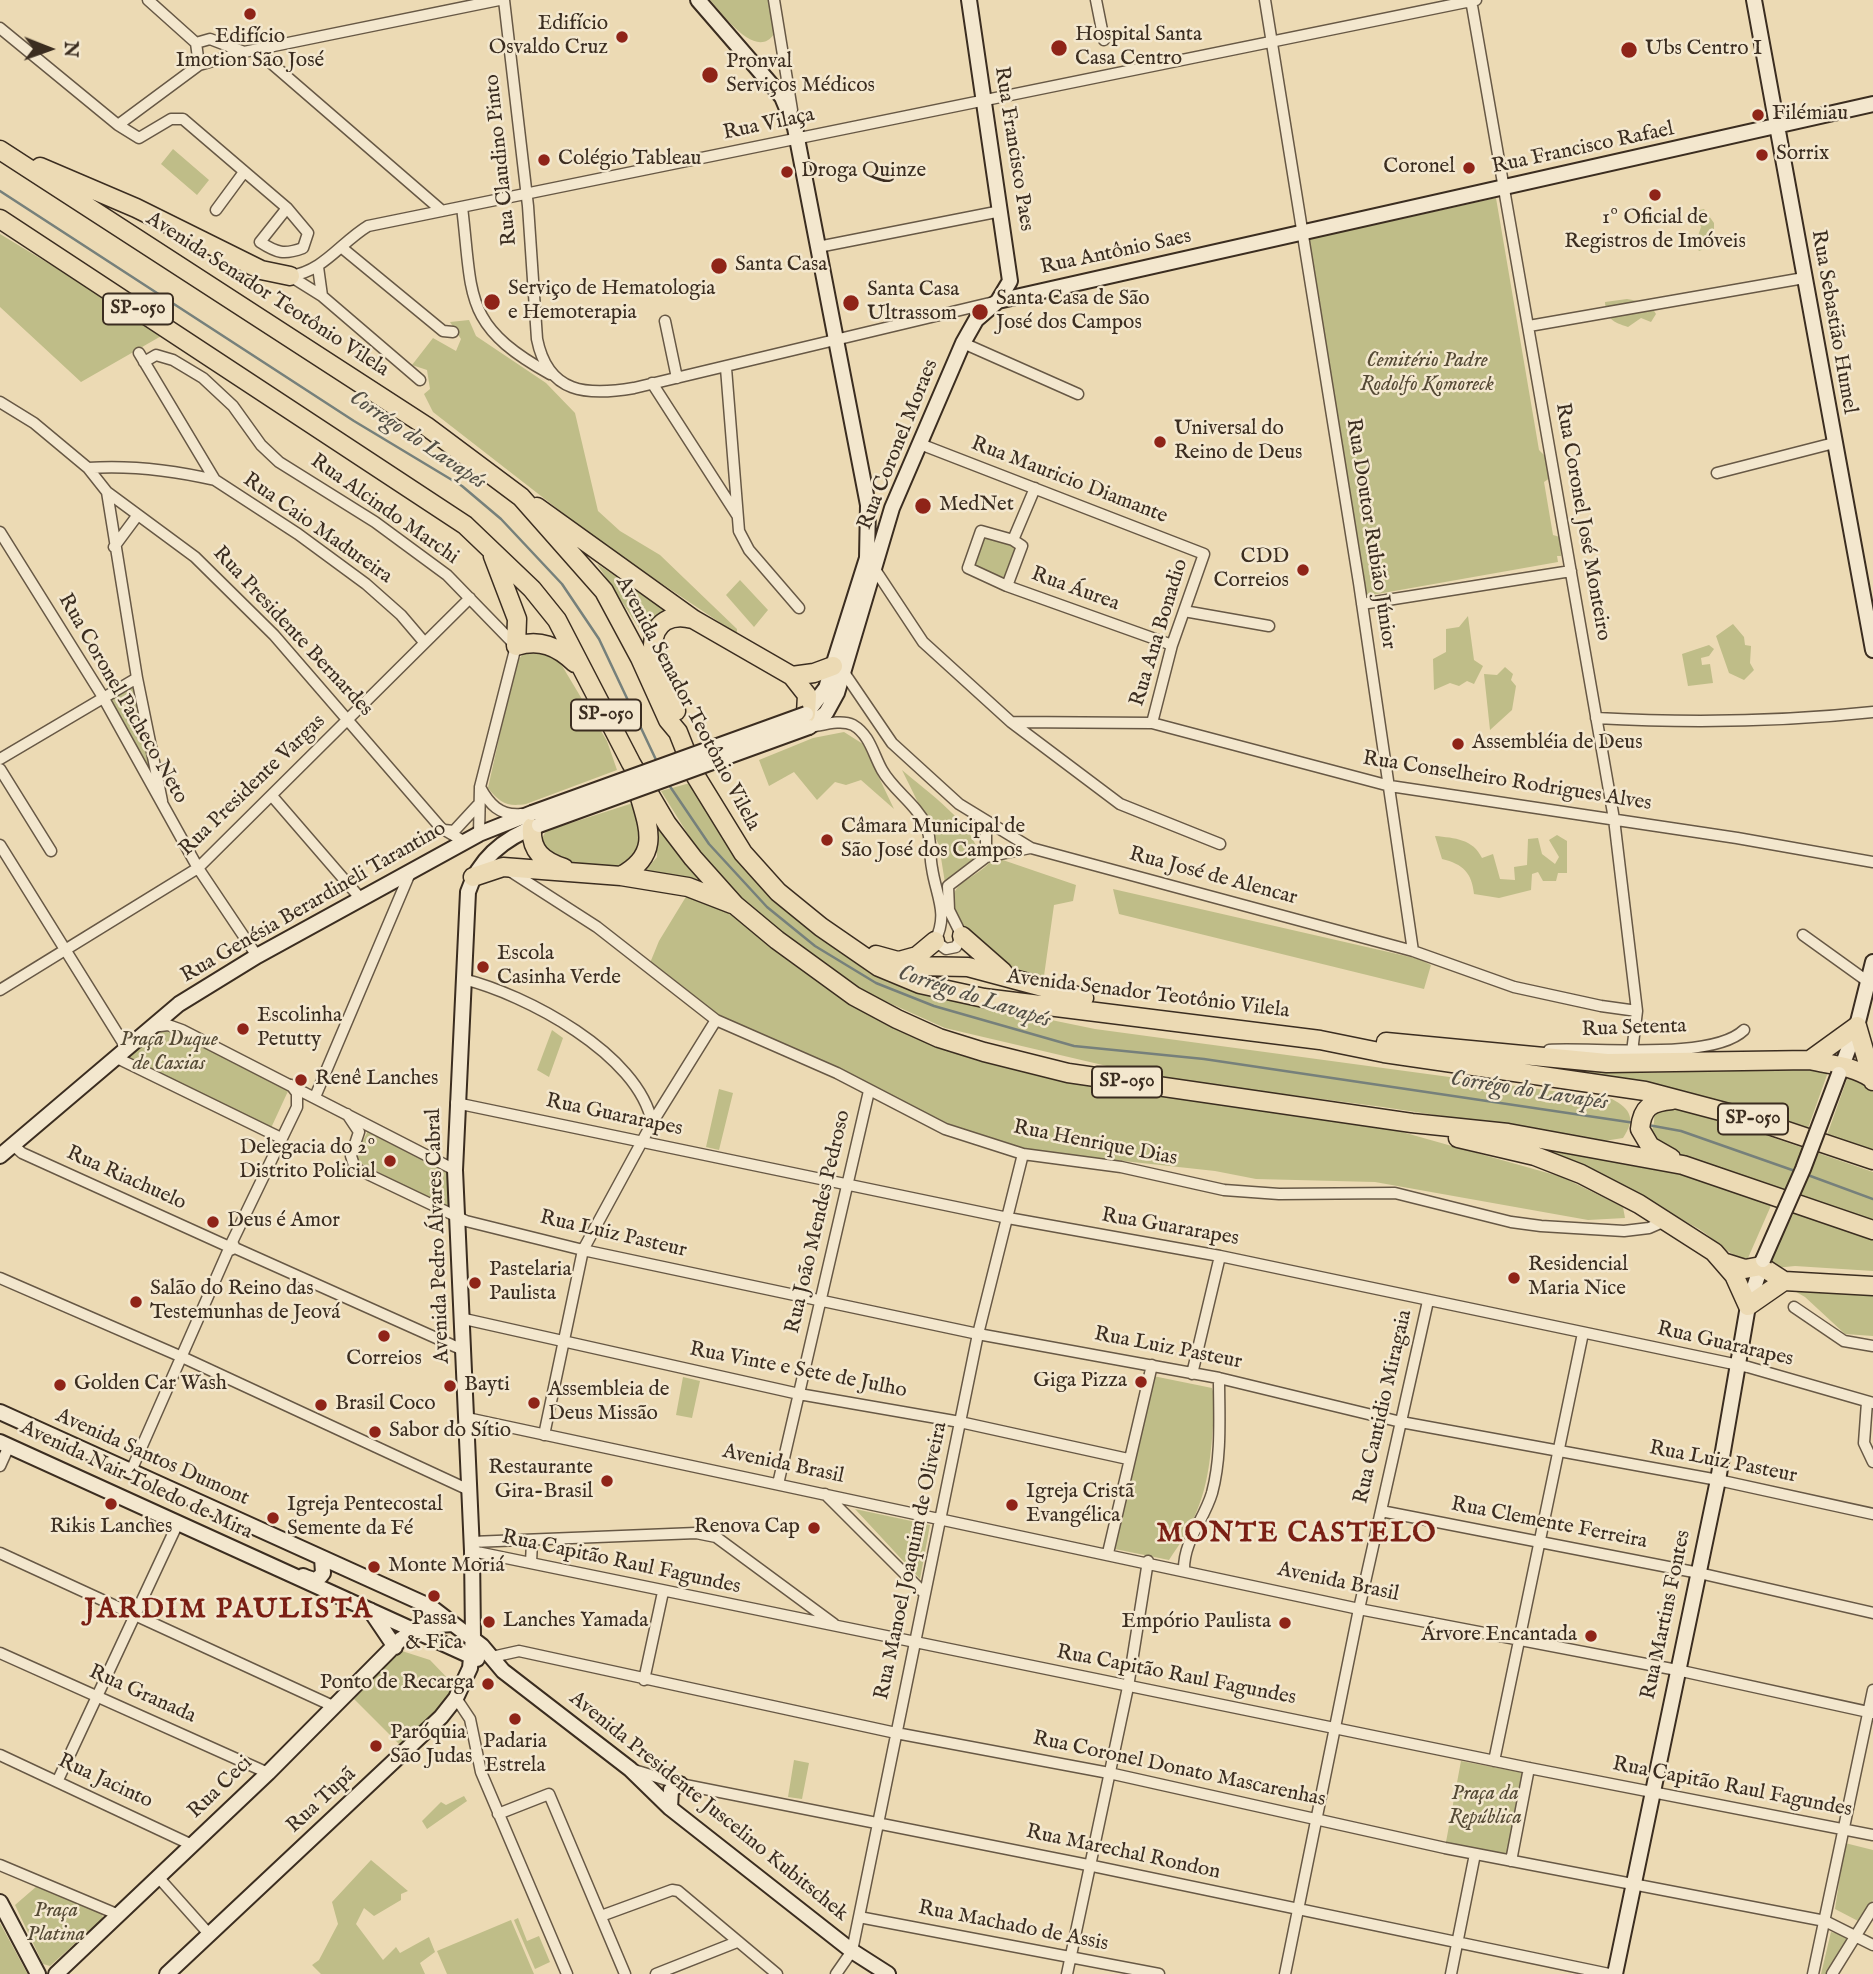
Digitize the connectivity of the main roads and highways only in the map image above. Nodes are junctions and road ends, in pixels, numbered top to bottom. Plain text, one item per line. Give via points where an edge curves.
1 (698, 0) edge
2 (970, 0) edge
3 (1754, 0) edge
4 (1873, 104) edge
5 (1776, 128) junction
6 (7, 153) edge
7 (0, 219) edge
8 (1303, 234) joint
9 (290, 276) road end
10 (998, 302) junction
11 (521, 497) junction
12 (868, 505) junction
13 (892, 508) junction
14 (489, 547) junction
15 (693, 619) junction
16 (1873, 650) edge
17 (581, 667) junction
18 (838, 668) junction
19 (792, 676) junction
20 (808, 721) junction
21 (678, 732) junction
22 (631, 763) junction
23 (534, 822) junction
24 (577, 872) junction
25 (621, 876) junction
26 (472, 877) junction
27 (735, 905) junction
28 (962, 936) road end
29 (935, 941) road end
30 (848, 947) junction
31 (899, 961) junction
32 (1873, 962) edge
33 (1024, 985) junction
34 (1858, 1020) junction
35 (1168, 1021) junction
36 (1320, 1040) junction
37 (1810, 1060) junction
38 (1841, 1070) junction
39 (1872, 1080) edge
40 (1678, 1099) junction
41 (1412, 1123) junction
42 (0, 1154) edge
43 (1873, 1160) edge
44 (1683, 1165) junction
45 (1873, 1230) edge
46 (1726, 1263) junction
47 (1762, 1263) junction
48 (1784, 1281) junction
49 (1873, 1286) edge
50 (1748, 1306) junction
51 (0, 1412) edge
52 (5, 1444) edge
53 (88, 1452) junction
54 (74, 1475) junction
55 (322, 1558) junction
56 (278, 1569) junction
57 (370, 1609) junction
58 (453, 1624) junction
59 (413, 1630) junction
60 (473, 1638) junction
61 (395, 1647) junction
62 (472, 1656) junction
63 (503, 1671) junction
64 (680, 1784) road end
65 (670, 1808) junction
66 (0, 1902) edge
67 (57, 1973) edge
68 (38, 1974) edge
69 (167, 1974) edge
70 (888, 1974) edge
71 (1612, 1974) edge

1 - 12 main road via 782,97 796,133
2 - 10 main road, Rua Francisco Paes via 1010,281
3 - 5 main road, Rua Sebastião Humel
4 - 5 main road, Rua Francisco Rafael
5 - 8 main road, Rua Francisco Rafael
5 - 16 main road, Rua Sebastião Humel
6 - 9 highway via 94,188 261,270
6 - 11 highway, Avenida Senador Teotônio Vilela / SP-050 via 426,426
7 - 14 highway, SP-050 via 465,525
8 - 10 main road, Rua Antônio Saes
10 - 13 main road, Rua Coronel Moraes via 976,320 963,343
11 - 15 highway
11 - 21 highway, Avenida Senador Teotônio Vilela / SP-050 via 604,591
12 - 13 main road via 876,514
12 - 18 main road via 867,558
13 - 18 main road, Rua Coronel Moraes
14 - 17 highway, SP-050 via 556,620
14 - 17 highway via 517,619 516,646 544,643
15 - 19 highway
15 - 21 highway via 665,620 653,638
17 - 22 highway, SP-050
18 - 19 highway
18 - 20 main road
19 - 20 highway via 807,695
20 - 23 main road, bridge
21 - 30 highway, Avenida Senador Teotônio Vilela / SP-050 via 695,775 743,853 778,892
22 - 25 highway via 649,827 649,846 640,866
22 - 27 highway, SP-050 via 667,824
23 - 24 highway via 533,844 538,853 548,862
23 - 26 main road via 489,854
23 - 42 main road, Rua Genésia Berardineli Tarantino via 479,834 179,1004
24 - 25 highway
24 - 26 highway via 503,867
25 - 27 highway via 688,887
26 - 60 main road, Avenida Pedro Álvares Cabral via 455,1170
27 - 41 highway, SP-050 via 855,996 939,1038 1068,1073
28 - 33 highway via 987,961
29 - 31 highway via 916,956
30 - 31 highway
30 - 35 highway, Avenida Senador Teotônio Vilela / SP-050 via 879,967 920,984 984,998
31 - 33 highway via 916,966 968,967
32 - 34 main road
33 - 35 highway via 1144,1010
34 - 37 highway
34 - 38 main road
34 - 39 highway
35 - 36 highway, Avenida Senador Teotônio Vilela / SP-050
36 - 37 highway via 1636,1064
36 - 40 highway, Avenida Senador Teotônio Vilela / SP-050
37 - 38 highway
38 - 39 highway via 1855,1069
38 - 47 main road, Rua Martins Fontes, bridge
40 - 43 highway, Avenida Senador Teotônio Vilela / SP-050
40 - 44 highway via 1653,1102 1645,1108 1640,1124 1650,1146
41 - 44 highway, SP-050 via 1508,1133
41 - 46 highway via 1535,1156 1581,1174 1639,1204
44 - 45 highway, SP-050
46 - 47 highway via 1745,1269
46 - 50 highway
47 - 48 highway
47 - 50 main road, Rua Martins Fontes
48 - 49 highway
48 - 50 highway
50 - 71 main road, Rua Martins Fontes via 1699,1573
51 - 53 main road, Avenida Santos Dumont
52 - 54 main road, Avenida Nair Toledo de Mira
53 - 54 main road via 76,1460
53 - 55 main road, Avenida Santos Dumont
54 - 56 main road, Avenida Nair Toledo de Mira
55 - 56 main road via 323,1573 312,1580
55 - 58 main road, Avenida Santos Dumont via 418,1598
56 - 57 main road, Avenida Nair Toledo de Mira
57 - 59 main road
57 - 61 main road
58 - 59 main road via 435,1623
58 - 60 main road, Avenida Santos Dumont
59 - 61 main road, Rua Ceci
59 - 62 main road
60 - 62 main road, Rua Tupã
60 - 63 main road, Avenida Presidente Juscelino Kubitschek
61 - 67 main road, Rua Ceci
62 - 63 main road, Avenida Presidente Juscelino Kubitschek
62 - 69 main road, Rua Tupã via 456,1698 441,1717
63 - 65 main road, Avenida Presidente Juscelino Kubitschek via 630,1769
64 - 65 main road via 671,1790
65 - 70 main road, Avenida Presidente Juscelino Kubitschek via 852,1951
66 - 68 main road

